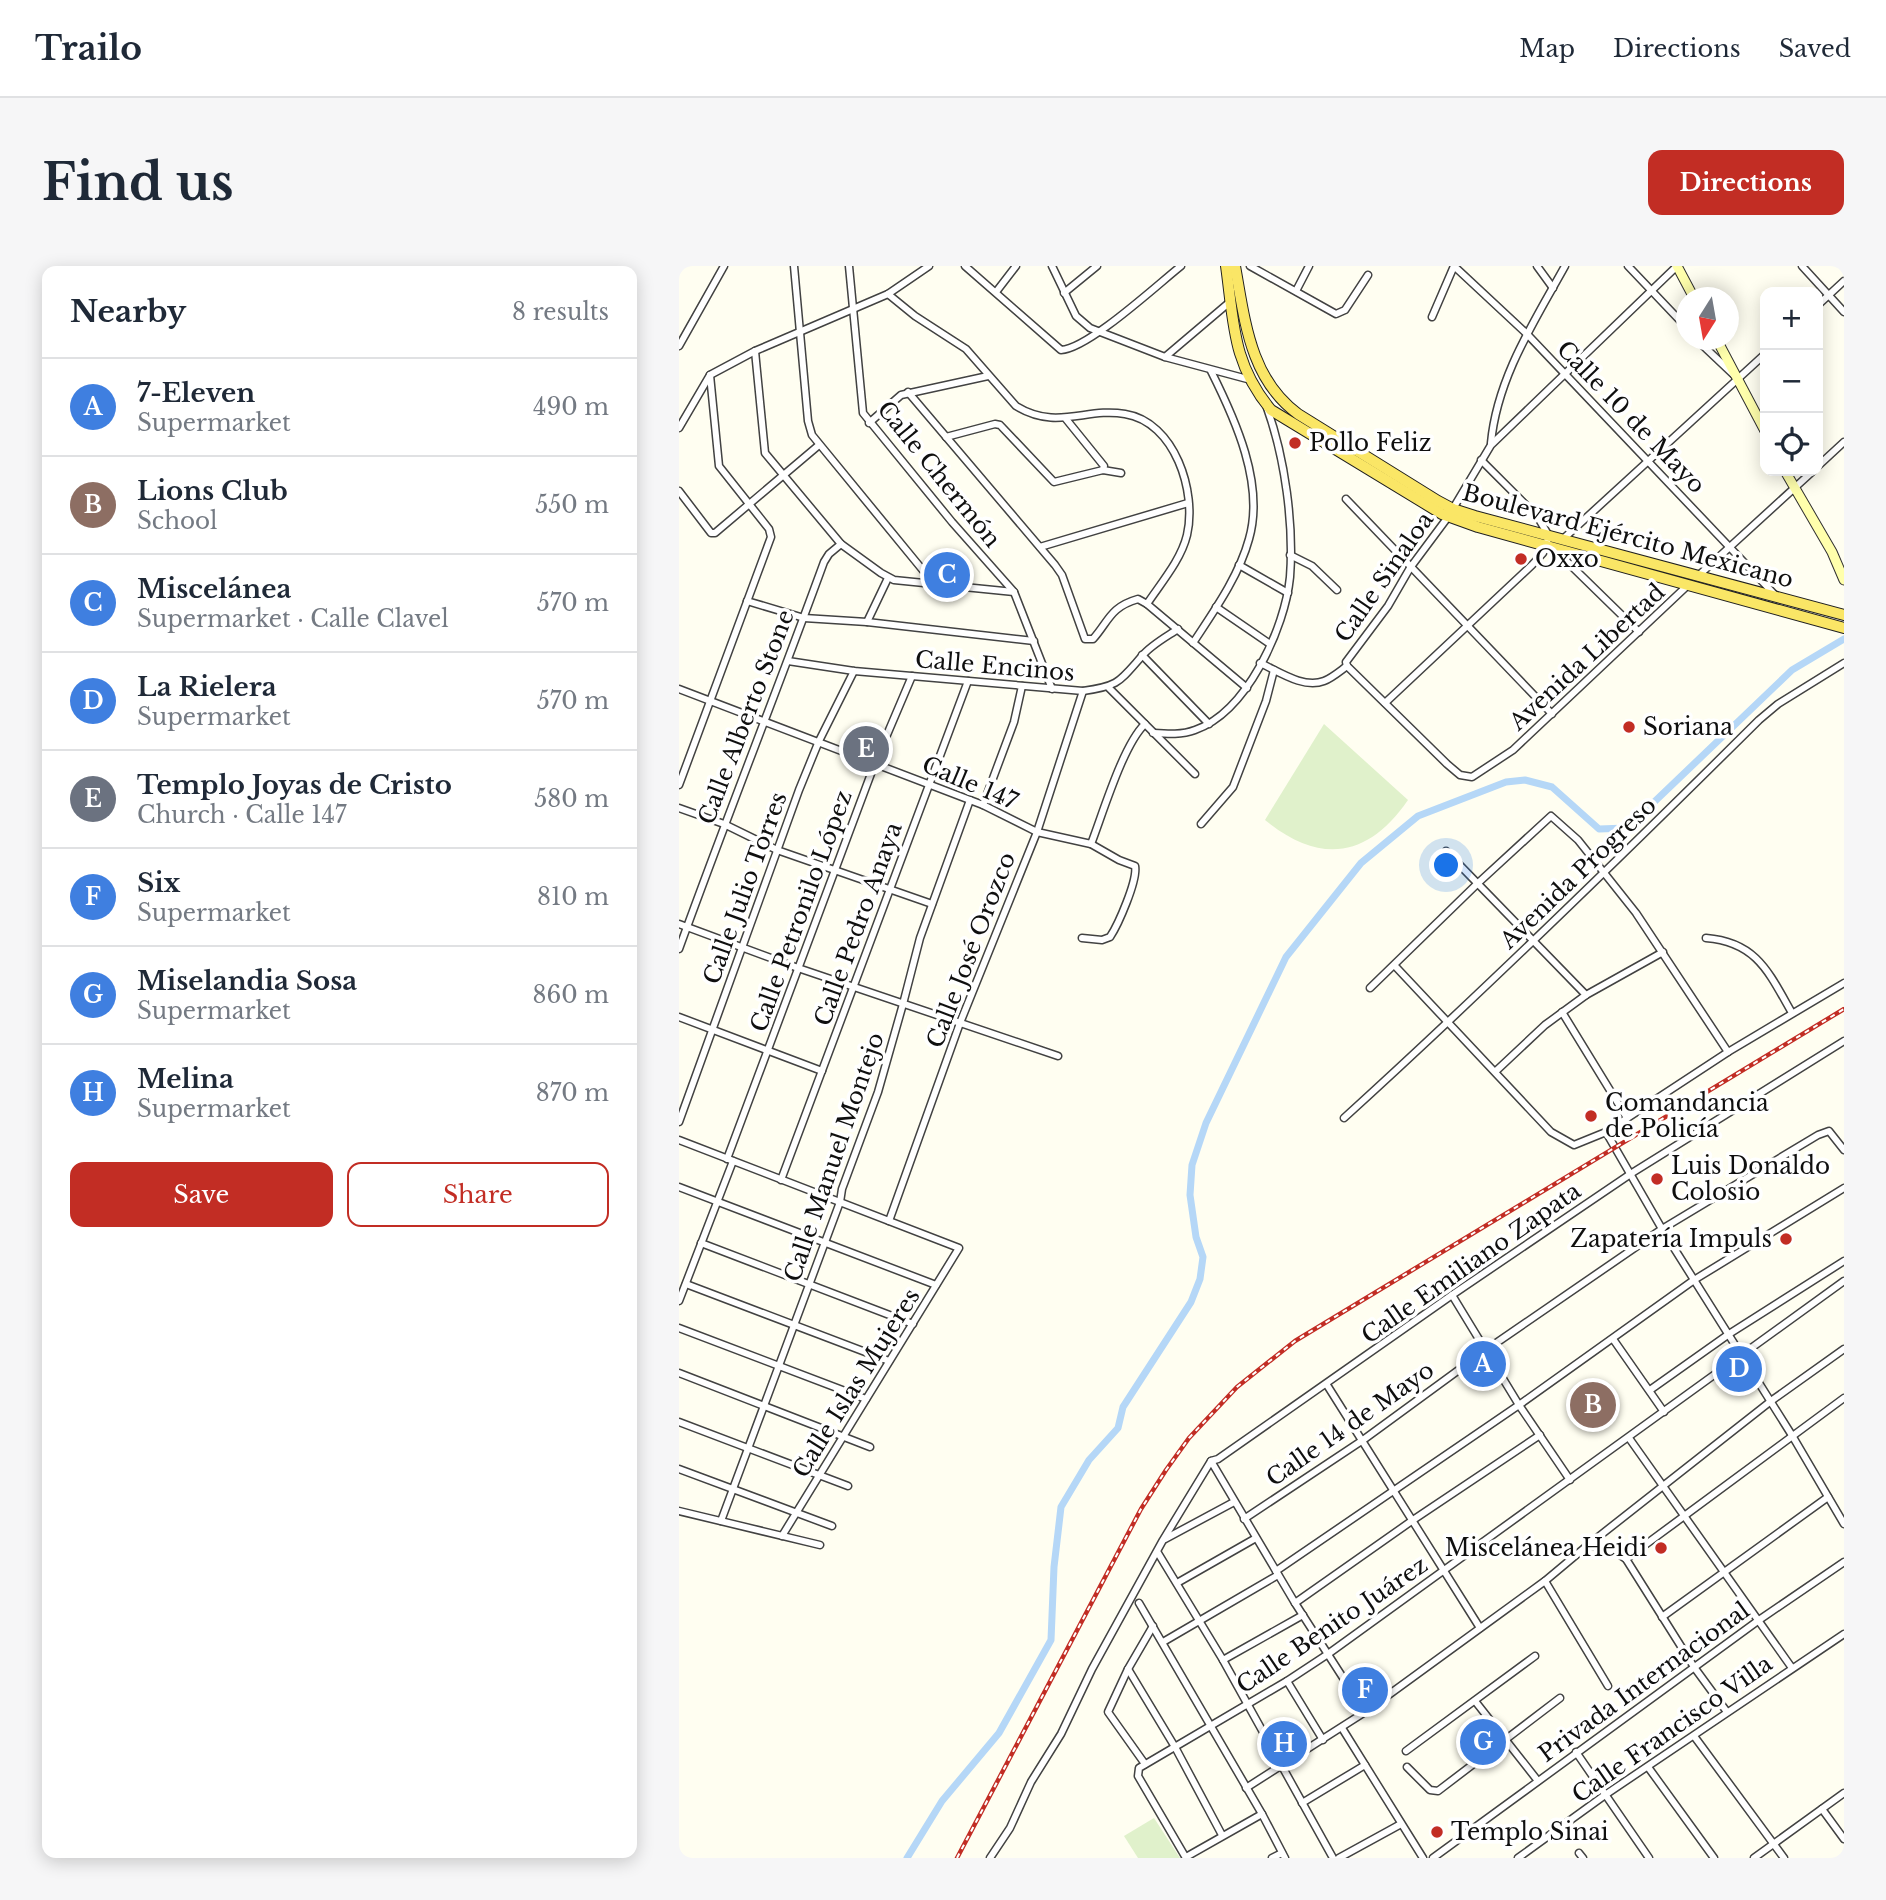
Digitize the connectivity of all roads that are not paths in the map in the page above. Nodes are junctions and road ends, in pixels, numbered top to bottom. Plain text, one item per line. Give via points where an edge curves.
1 (724, 266) edge
2 (794, 266) edge
3 (849, 266) edge
4 (929, 266) edge
5 (965, 266) edge
6 (1016, 266) edge
7 (1052, 266) edge
8 (1097, 266) edge
9 (1181, 266) edge
10 (1226, 266) edge
11 (1235, 266) edge
12 (1250, 266) edge
13 (1309, 266) edge
14 (1454, 266) edge
15 (1537, 266) edge
16 (1565, 266) edge
17 (1628, 266) edge
18 (1677, 266) edge
19 (1801, 266) edge
20 (1368, 275) dead end
21 (1844, 281) edge
22 (1688, 287) edge
23 (1553, 288) junction
24 (1653, 290) junction
25 (1296, 291) junction
26 (996, 292) junction
27 (1064, 293) junction
28 (888, 295) junction
29 (1829, 295) junction
30 (1823, 300) edge
31 (1231, 302) junction
32 (853, 308) junction
33 (1844, 312) edge
34 (1676, 316) edge
35 (1432, 317) dead end
36 (679, 327) edge
37 (801, 331) junction
38 (1098, 332) junction
39 (688, 333) junction
40 (1527, 334) junction
41 (679, 346) edge
42 (1706, 350) edge
43 (1722, 350) edge
44 (755, 351) junction
45 (1165, 357) junction
46 (1760, 359) edge
47 (1211, 371) junction
48 (1566, 374) junction
49 (710, 375) junction
50 (988, 376) junction
51 (1738, 379) junction
52 (1251, 380) junction
53 (908, 392) junction
54 (1266, 403) junction
55 (1066, 419) junction
56 (1760, 421) edge
57 (869, 423) junction
58 (679, 428) edge
59 (946, 437) junction
60 (1844, 442) edge
61 (819, 445) junction
62 (1491, 445) junction
63 (1481, 460) junction
64 (1649, 460) junction
65 (1823, 462) edge
66 (1103, 470) junction
67 (1121, 472) dead end
68 (784, 476) junction
69 (1788, 476) edge
70 (1807, 476) edge
71 (1794, 488) junction
72 (679, 491) edge
73 (1346, 499) dead end
74 (1188, 503) junction
75 (749, 505) junction
76 (1450, 513) junction
77 (1563, 540) junction
78 (1550, 543) junction
79 (841, 544) junction
80 (1040, 547) junction
81 (1730, 547) junction
82 (1290, 555) junction
83 (1239, 565) junction
84 (1411, 568) junction
85 (1698, 576) junction
86 (888, 578) junction
87 (1844, 580) edge
88 (935, 585) junction
89 (1688, 585) junction
90 (1338, 590) dead end
91 (1014, 592) junction
92 (1288, 593) junction
93 (1777, 597) junction
94 (747, 601) junction
95 (1147, 604) junction
96 (1216, 607) junction
97 (1844, 615) edge
98 (804, 618) junction
99 (867, 622) junction
100 (1468, 627) junction
101 (1842, 628) edge
102 (1178, 629) junction
103 (1639, 632) junction
104 (1034, 641) junction
105 (1193, 643) junction
106 (1270, 644) junction
107 (1142, 655) junction
108 (788, 661) junction
109 (1261, 663) junction
110 (1844, 663) edge
111 (1347, 666) junction
112 (1274, 670) junction
113 (854, 671) junction
114 (912, 676) junction
115 (968, 681) junction
116 (1022, 686) junction
117 (1109, 688) junction
118 (1247, 688) junction
119 (679, 689) edge
120 (1052, 689) junction
121 (1083, 691) junction
122 (710, 700) junction
123 (1385, 703) junction
124 (1552, 714) junction
125 (765, 721) junction
126 (1145, 724) junction
127 (1209, 724) junction
128 (1153, 733) junction
129 (818, 741) junction
130 (875, 763) junction
131 (1195, 774) dead end
132 (929, 784) junction
133 (679, 785) edge
134 (969, 800) junction
135 (983, 805) junction
136 (679, 808) edge
137 (724, 824) junction
138 (1201, 824) dead end
139 (1037, 832) junction
140 (1091, 844) junction
141 (778, 850) junction
142 (1446, 851) dead end
143 (835, 870) junction
144 (1604, 874) junction
145 (1476, 884) junction
146 (889, 889) junction
147 (932, 904) junction
148 (679, 924) edge
149 (687, 927) junction
150 (1082, 938) dead end
151 (1706, 938) dead end
152 (1534, 940) junction
153 (742, 947) junction
154 (679, 949) edge
155 (1663, 952) junction
156 (1395, 966) junction
157 (798, 968) junction
158 (1844, 983) edge
159 (852, 986) junction
160 (1370, 988) dead end
161 (1586, 995) junction
162 (903, 1004) junction
163 (1562, 1012) junction
164 (1792, 1013) junction
165 (679, 1017) edge
166 (960, 1023) junction
167 (1449, 1023) junction
168 (713, 1030) junction
169 (1844, 1041) edge
170 (768, 1049) junction
171 (1728, 1052) junction
172 (1058, 1056) dead end
173 (822, 1071) junction
174 (1496, 1071) junction
175 (1343, 1118) dead end
176 (1627, 1118) junction
177 (679, 1122) edge
178 (1606, 1132) junction
179 (679, 1140) edge
180 (1844, 1150) edge
181 (730, 1160) junction
182 (1632, 1173) junction
183 (781, 1180) junction
184 (679, 1187) edge
185 (1844, 1188) edge
186 (717, 1201) junction
187 (840, 1202) junction
188 (889, 1221) junction
189 (1662, 1229) junction
190 (826, 1242) junction
191 (701, 1243) junction
192 (1844, 1261) edge
193 (1694, 1280) junction
194 (1844, 1281) edge
195 (686, 1284) junction
196 (810, 1284) junction
197 (936, 1285) junction
198 (1452, 1295) junction
199 (679, 1301) edge
200 (913, 1324) junction
201 (795, 1325) junction
202 (679, 1328) edge
203 (1729, 1334) junction
204 (1613, 1339) junction
205 (1844, 1349) edge
206 (1486, 1350) junction
207 (1740, 1354) junction
208 (889, 1361) junction
209 (779, 1366) junction
210 (679, 1374) edge
211 (1327, 1385) junction
212 (1650, 1390) junction
213 (1844, 1398) edge
214 (866, 1399) junction
215 (1771, 1401) junction
216 (1519, 1405) junction
217 (764, 1406) junction
218 (1664, 1412) junction
219 (679, 1422) edge
220 (1540, 1435) junction
221 (843, 1436) junction
222 (1793, 1437) junction
223 (1629, 1438) junction
224 (1363, 1440) junction
225 (870, 1447) dead end
226 (748, 1448) junction
227 (1210, 1461) junction
228 (679, 1469) edge
229 (819, 1475) junction
230 (1570, 1480) junction
231 (848, 1486) dead end
232 (1664, 1486) junction
233 (733, 1489) junction
234 (1395, 1490) junction
235 (1828, 1497) junction
236 (1234, 1502) junction
237 (679, 1511) edge
238 (796, 1512) junction
239 (1686, 1516) junction
240 (1244, 1519) junction
241 (1413, 1520) junction
242 (721, 1521) junction
243 (1844, 1524) edge
244 (832, 1526) dead end
245 (782, 1536) junction
246 (1256, 1538) junction
247 (1163, 1540) junction
248 (820, 1545) dead end
249 (1588, 1545) junction
250 (1157, 1553) junction
251 (1626, 1559) junction
252 (1844, 1562) edge
253 (1443, 1571) junction
254 (1725, 1572) junction
255 (1277, 1573) junction
256 (1545, 1581) junction
257 (1177, 1583) junction
258 (1139, 1603) dead end
259 (1295, 1603) junction
260 (1303, 1615) junction
261 (1662, 1617) junction
262 (1759, 1620) junction
263 (1199, 1622) junction
264 (1153, 1626) junction
265 (1480, 1628) junction
266 (1844, 1634) edge
267 (1163, 1642) junction
268 (1328, 1654) junction
269 (1535, 1657) dead end
270 (1223, 1660) junction
271 (1694, 1667) junction
272 (1792, 1668) junction
273 (1128, 1669) junction
274 (1287, 1681) junction
275 (1608, 1686) dead end
276 (1560, 1698) dead end
277 (1475, 1701) junction
278 (1246, 1705) junction
279 (1365, 1712) junction
280 (1727, 1712) junction
281 (1209, 1725) junction
282 (1342, 1728) junction
283 (1694, 1736) junction
284 (1506, 1739) junction
285 (1323, 1740) junction
286 (1175, 1747) junction
287 (1406, 1751) dead end
288 (1576, 1752) junction
289 (1365, 1765) junction
290 (1142, 1766) junction
291 (1281, 1766) junction
292 (1407, 1767) dead end
293 (1648, 1767) junction
294 (1538, 1781) junction
295 (1246, 1788) junction
296 (1844, 1793) edge
297 (1605, 1795) junction
298 (1303, 1803) junction
299 (1822, 1809) junction
300 (1262, 1814) junction
301 (1401, 1824) junction
302 (1223, 1835) junction
303 (1844, 1839) edge
304 (1773, 1844) junction
305 (1283, 1855) edge
306 (1186, 1857) edge
307 (1521, 1857) edge
308 (990, 1858) edge
309 (1272, 1858) edge
310 (1333, 1858) edge
311 (1339, 1858) edge
312 (1422, 1858) edge
313 (1433, 1858) edge
314 (1649, 1858) edge
315 (1714, 1858) edge
316 (1754, 1858) edge
317 (1784, 1858) edge

1 - 39 street
2 - 37 street
3 - 32 street, Calle Chermón
4 - 28 street
5 - 26 street
6 - 26 street
7 - 27 street
8 - 27 street
9 - 38 street
10 - 31 main road, Boulevard Ejército Mexicano
11 - 76 main road, Boulevard Ejército Mexicano via 1254,355 1282,401
12 - 25 street
13 - 25 street
14 - 35 street
14 - 40 street, Calle 10 de Mayo
15 - 23 street
16 - 23 street
17 - 24 street
18 - 22 street
18 - 24 street
19 - 29 street
20 - 25 street via 1341,314
21 - 29 street
23 - 40 street
24 - 34 street
24 - 48 street
26 - 38 street via 1062,350
27 - 38 street via 1083,324
28 - 32 street
28 - 50 street via 955,340
29 - 30 street
29 - 33 street
31 - 45 street
31 - 52 main road, Boulevard Ejército Mexicano via 1236,341
32 - 37 street
32 - 57 street, Calle Chermón via 861,408
36 - 39 street
37 - 44 street
37 - 61 street via 808,421
38 - 45 street
39 - 41 street
40 - 48 street, Calle 10 de Mayo
40 - 62 street via 1501,393
42 - 51 street
43 - 51 street
44 - 49 street
44 - 68 street via 765,453
45 - 47 street
46 - 51 street
47 - 52 street
47 - 83 street via 1247,461 1252,490 1251,536
48 - 62 street
48 - 64 street, Calle 10 de Mayo
49 - 58 street
49 - 75 street via 719,466
50 - 53 street
50 - 55 street via 1026,412
51 - 56 street
51 - 64 street
52 - 54 main road, Boulevard Ejército Mexicano
53 - 57 street
53 - 59 street
54 - 76 main road, Boulevard Ejército Mexicano via 1294,425
54 - 82 street via 1286,492
55 - 66 street
55 - 74 street via 1125,413 1149,424 1174,453
57 - 91 street, Calle Chermón
59 - 66 street via 1000,425 1052,481
59 - 80 street
60 - 65 street
61 - 68 street
61 - 88 street
62 - 63 street, Calle Sinaloa
63 - 76 street, Calle Sinaloa
63 - 78 street via 1537,516
64 - 77 street
64 - 81 street, Calle 10 de Mayo
66 - 67 street
68 - 75 street
68 - 79 street
69 - 71 street
70 - 71 street, Avenida Libertad
71 - 81 street, Avenida Libertad
71 - 87 street
72 - 75 street via 711,533
73 - 84 street
74 - 80 street
74 - 95 street via 1183,548
75 - 94 street via 771,537
76 - 78 main road, Boulevard Ejército Mexicano
76 - 84 street, Calle Sinaloa
77 - 78 main road, Boulevard Ejército Mexicano
77 - 85 main road, Boulevard Ejército Mexicano
78 - 89 main road, Boulevard Ejército Mexicano
78 - 100 street
78 - 103 street
79 - 86 street
79 - 98 street, Calle Alberto Stone via 824,562
80 - 95 street via 1062,575 1082,635 1088,640 1117,609 1137,599
81 - 85 street, Avenida Libertad
81 - 93 street, Calle 10 de Mayo
82 - 90 street via 1312,566
82 - 92 street
83 - 92 street
83 - 96 street
84 - 100 street
84 - 111 street, Calle Sinaloa via 1350,654
85 - 89 street, Avenida Libertad
85 - 93 main road, Boulevard Ejército Mexicano
86 - 88 street
86 - 99 street
88 - 91 street
89 - 101 main road, Boulevard Ejército Mexicano
89 - 103 street, Avenida Libertad
91 - 104 street, Calle Chermón
92 - 106 street
93 - 97 main road, Boulevard Ejército Mexicano
94 - 98 street
94 - 122 street
95 - 102 street
96 - 105 street
96 - 106 street
98 - 99 street
98 - 108 street, Calle Alberto Stone
99 - 104 street
100 - 123 street
100 - 124 street
102 - 105 street
102 - 107 street
103 - 124 street, Avenida Libertad
104 - 120 street, Calle Chermón
105 - 118 street
106 - 109 street
107 - 117 street via 1129,674
107 - 127 street
108 - 113 street, Calle Encinos
108 - 125 street, Calle Alberto Stone
109 - 112 street
109 - 118 street
110 - 144 street, Avenida Progreso via 1759,720
111 - 112 street via 1323,682 1312,683
111 - 123 street
112 - 138 street via 1233,787
113 - 114 street, Calle Encinos
113 - 129 street, Calle Julio Torres
114 - 115 street, Calle Encinos
114 - 130 street, Calle Petronilo López
115 - 116 street, Calle Encinos
115 - 132 street, Calle Pedro Anaya
116 - 120 street, Calle Encinos
116 - 135 street via 1014,722
117 - 121 street, Calle Encinos
117 - 126 street
118 - 127 street
119 - 122 street, Calle 147
120 - 121 street, Calle Encinos
121 - 139 street, Calle José Orozco
122 - 125 street, Calle 147
122 - 133 street
123 - 124 street, Avenida Libertad via 1447,764 1472,777 1513,750
125 - 129 street, Calle 147
125 - 137 street, Calle Alberto Stone
126 - 128 street
126 - 140 street via 1130,746
127 - 128 street via 1186,733
128 - 131 street
129 - 130 street, Calle 147
129 - 141 street, Calle Julio Torres
130 - 132 street, Calle 147
130 - 143 street, Calle Petronilo López
132 - 134 street, Calle 147
132 - 146 street, Calle Pedro Anaya
134 - 135 street, Calle 147
134 - 147 street, Calle Manuel Montejo
135 - 139 street, Calle 147
136 - 137 street
137 - 141 street
137 - 149 street, Calle Alberto Stone
139 - 140 street, Calle 147
139 - 166 street, Calle José Orozco
140 - 150 street, Calle 147 via 1135,866 1137,872 1110,937
141 - 143 street
141 - 153 street, Calle Julio Torres
142 - 145 street
143 - 146 street
143 - 157 street, Calle Petronilo López
144 - 145 street via 1579,840 1551,816
144 - 152 street, Avenida Progreso
144 - 155 street
145 - 152 street
145 - 156 street
146 - 147 street
146 - 159 street, Calle Pedro Anaya
147 - 162 street, Calle Manuel Montejo
148 - 149 street
149 - 153 street
149 - 154 street, Calle Alberto Stone
151 - 164 street via 1732,942 1756,956
152 - 161 street
152 - 167 street, Avenida Progreso
153 - 157 street
153 - 168 street, Calle Julio Torres
155 - 161 street
155 - 171 street
156 - 160 street
156 - 167 street
157 - 159 street
157 - 170 street, Calle Petronilo López
158 - 164 street
159 - 162 street
159 - 173 street, Calle Pedro Anaya
161 - 163 street
162 - 166 street
162 - 187 street, Calle Manuel Montejo
163 - 174 street
163 - 176 street
164 - 171 street
165 - 168 street
166 - 172 street
166 - 188 street, Calle José Orozco
167 - 174 street
167 - 175 street, Avenida Progreso
168 - 170 street
168 - 177 street, Calle Julio Torres
169 - 182 street, Calle Emiliano Zapata
170 - 173 street
170 - 181 street, Calle Petronilo López
171 - 176 street
173 - 183 street, Calle Pedro Anaya
174 - 178 street via 1551,1132 1574,1145
176 - 178 street
178 - 182 street
179 - 181 street
180 - 189 street, Calle 14 de Mayo via 1829,1131
181 - 183 street
181 - 186 street, Calle Petronilo López
182 - 189 street
182 - 198 street, Calle Emiliano Zapata
183 - 187 street
184 - 186 street
185 - 193 street
186 - 190 street
186 - 191 street, Calle Petronilo López
187 - 188 street
187 - 190 street, Calle Manuel Montejo
188 - 197 street, Calle Islas Mujeres via 959,1248
189 - 193 street
189 - 206 street, Calle 14 de Mayo
190 - 196 street, Calle Manuel Montejo
190 - 197 street
191 - 195 street, Calle Petronilo López
191 - 196 street
192 - 203 street
193 - 203 street
193 - 204 street
194 - 207 street, Calle Benito Juárez
195 - 199 street, Calle Petronilo López
195 - 201 street
196 - 200 street
196 - 201 street, Calle Manuel Montejo
197 - 200 street, Calle Islas Mujeres
198 - 206 street
198 - 211 street, Calle Emiliano Zapata
200 - 208 street, Calle Islas Mujeres
201 - 208 street
201 - 209 street, Calle Manuel Montejo
202 - 209 street
203 - 207 street
203 - 212 street
204 - 212 street
204 - 216 street
205 - 215 street
206 - 216 street
206 - 224 street, Calle 14 de Mayo
207 - 215 street
207 - 218 street, Calle Benito Juárez
208 - 214 street, Calle Islas Mujeres
209 - 214 street
209 - 217 street, Calle Manuel Montejo
210 - 217 street
211 - 224 street
211 - 227 street, Calle Emiliano Zapata
212 - 218 street
213 - 222 street
214 - 221 street, Calle Islas Mujeres
215 - 222 street
215 - 232 street
216 - 220 street
216 - 234 street
217 - 221 street
217 - 226 street, Calle Manuel Montejo
218 - 223 street, Calle Benito Juárez
219 - 226 street
220 - 230 street
220 - 241 street
221 - 225 street
221 - 229 street, Calle Islas Mujeres
222 - 235 street
222 - 239 street
223 - 230 street, Calle Benito Juárez
223 - 232 street
224 - 234 street
224 - 240 street, Calle 14 de Mayo
226 - 229 street
226 - 233 street, Calle Manuel Montejo
227 - 236 street
227 - 247 street, Calle Emiliano Zapata
228 - 233 street
229 - 231 street
229 - 238 street, Calle Islas Mujeres
230 - 253 street, Calle Benito Juárez
232 - 239 street
232 - 249 street
233 - 238 street
233 - 242 street, Calle Manuel Montejo
234 - 241 street
234 - 255 street
235 - 243 street
235 - 254 street
236 - 240 street
236 - 247 street
237 - 242 street
238 - 244 street
238 - 245 street, Calle Islas Mujeres
239 - 251 street
239 - 254 street
240 - 246 street
241 - 253 street
241 - 259 street
242 - 245 street
245 - 248 street
246 - 255 street
246 - 257 street
247 - 250 street, Calle Emiliano Zapata
249 - 251 street
249 - 256 street
250 - 257 street
250 - 308 street, Calle Emiliano Zapata
251 - 261 street
252 - 262 street, Privada Internacional
253 - 265 street
253 - 268 street, Calle Benito Juárez
254 - 261 street
254 - 262 street
255 - 259 street
255 - 263 street
256 - 265 street
256 - 275 street
257 - 263 street
258 - 264 street
259 - 260 street
260 - 268 street
260 - 270 street
261 - 271 street
262 - 271 street, Privada Internacional
262 - 272 street
263 - 267 street
263 - 270 street
264 - 267 street
264 - 273 street
265 - 279 street
266 - 272 street, Calle Francisco Villa
267 - 281 street
268 - 274 street, Calle Benito Juárez
268 - 279 street
269 - 277 street
270 - 278 street
271 - 280 street
271 - 288 street, Privada Internacional
272 - 280 street, Calle Francisco Villa
273 - 286 street
273 - 290 street via 1108,1714
274 - 278 street, Calle Benito Juárez
274 - 285 street
276 - 284 street
277 - 284 street
277 - 287 street
278 - 281 street, Calle Benito Juárez
278 - 291 street
279 - 282 street
280 - 283 street, Calle Francisco Villa
281 - 286 street, Calle Benito Juárez
281 - 295 street
282 - 285 street
282 - 289 street
283 - 293 street, Calle Francisco Villa
283 - 304 street
284 - 292 street via 1436,1792
284 - 294 street
285 - 291 street
286 - 290 street, Calle Benito Juárez
286 - 302 street
288 - 294 street, Privada Internacional
288 - 297 street
289 - 298 street
289 - 301 street
290 - 306 street via 1138,1776
291 - 295 street
291 - 298 street
293 - 297 street, Calle Francisco Villa
293 - 315 street
294 - 313 street, Privada Internacional
295 - 300 street
296 - 299 street
297 - 307 street, Calle Francisco Villa
297 - 314 street
298 - 310 street
299 - 303 street
299 - 304 street
300 - 302 street
300 - 305 street
301 - 311 street
301 - 312 street
302 - 306 street
304 - 316 street
304 - 317 street
305 - 309 street

